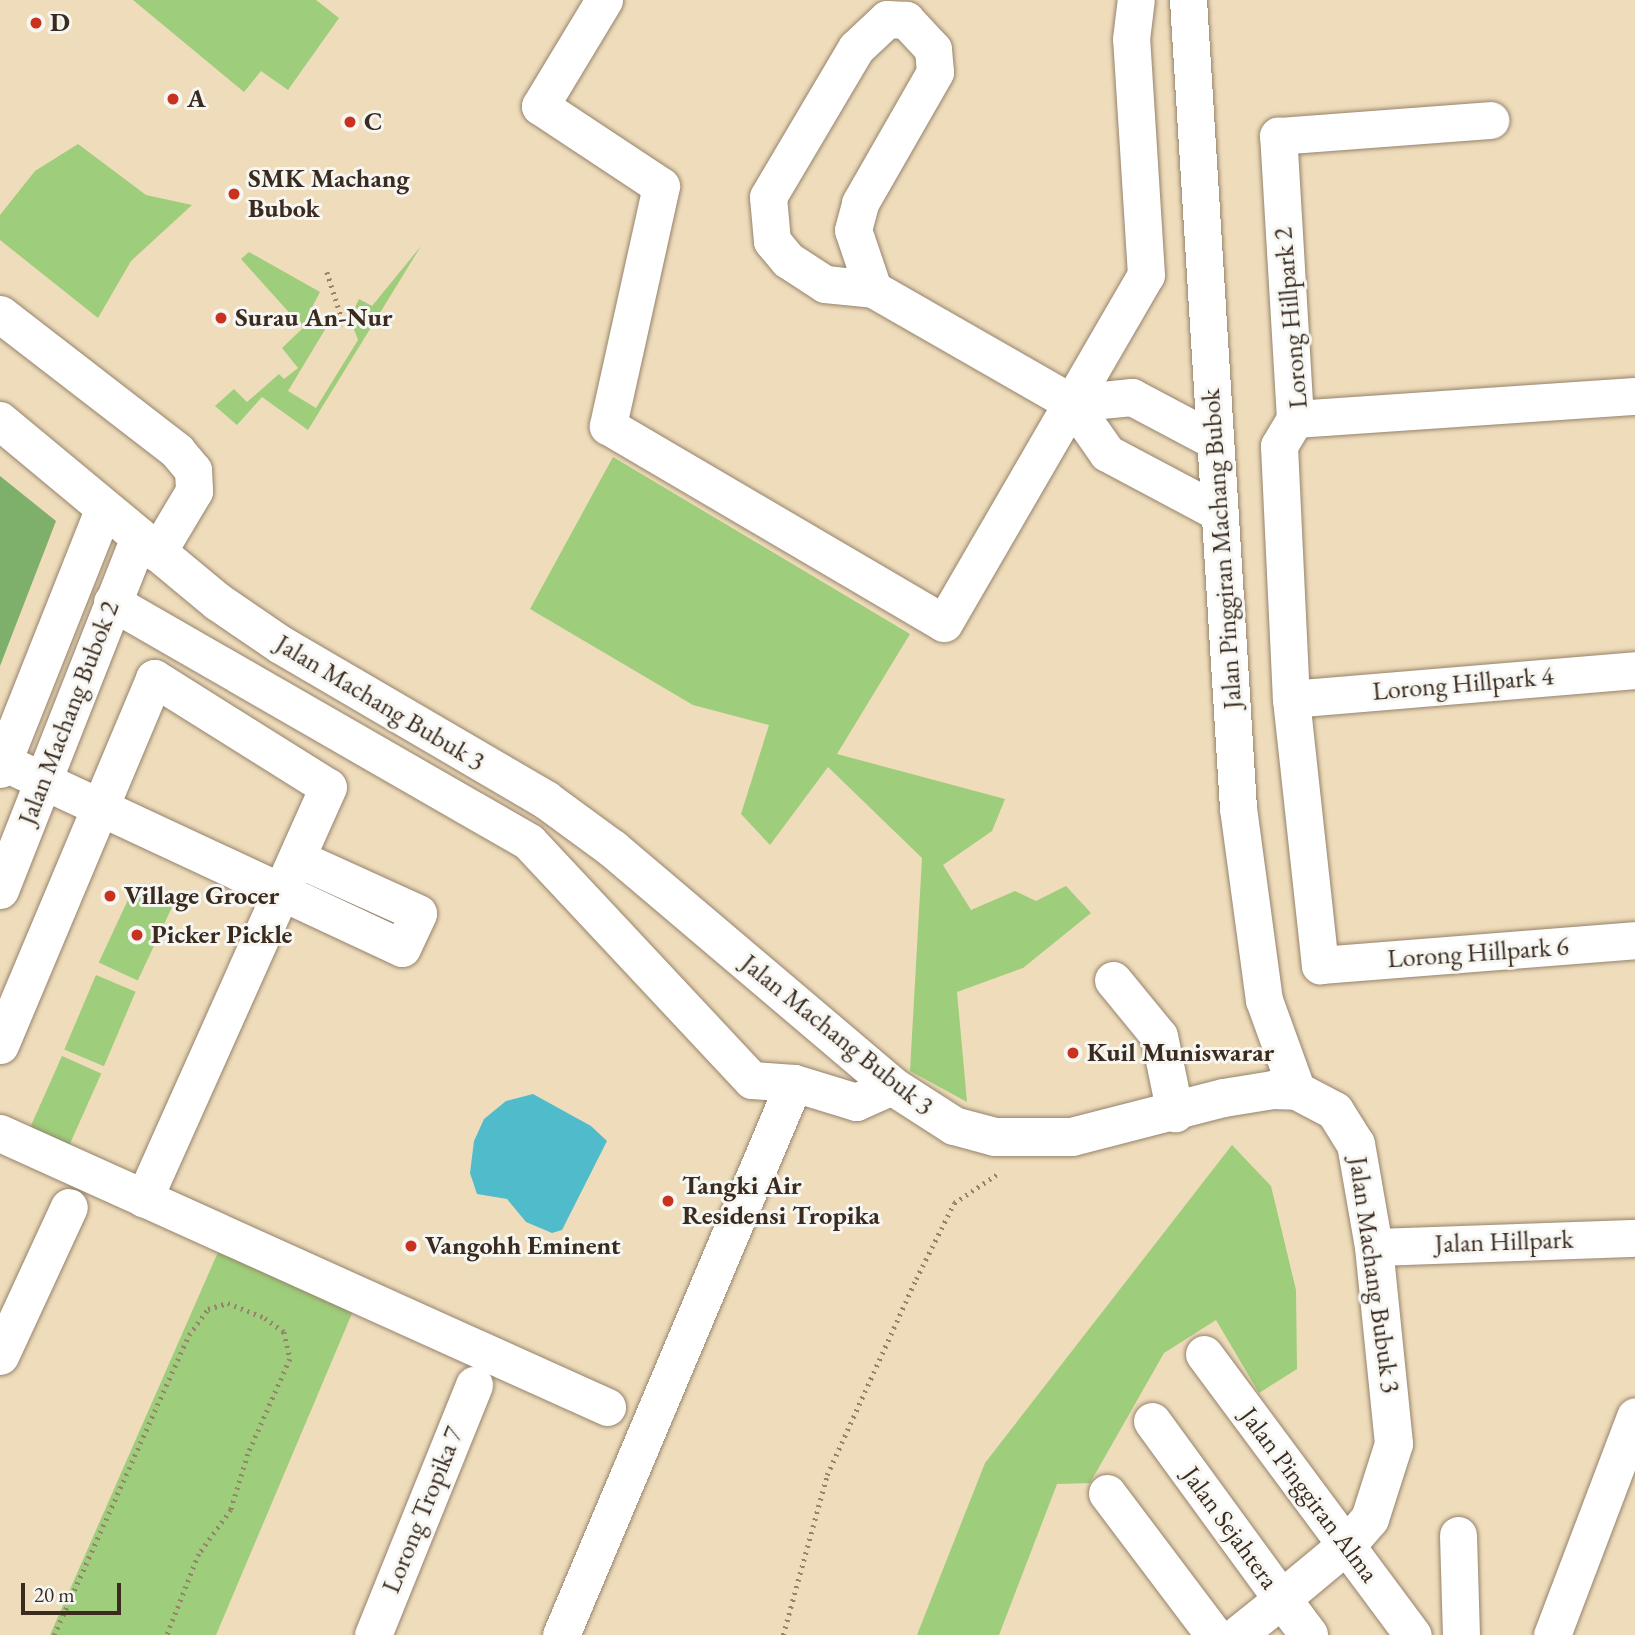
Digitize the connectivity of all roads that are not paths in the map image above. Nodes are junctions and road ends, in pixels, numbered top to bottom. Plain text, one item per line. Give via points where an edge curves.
1 (604, 0) edge
2 (1136, 0) edge
3 (1188, 0) edge
4 (1490, 120) dead end
5 (873, 289) junction
6 (0, 314) edge
7 (1635, 396) edge
8 (1072, 403) junction
9 (1295, 419) junction
10 (0, 421) edge
11 (1215, 441) junction
12 (104, 508) junction
13 (1219, 512) junction
14 (148, 545) junction
15 (113, 602) junction
16 (1635, 670) edge
17 (1291, 699) junction
18 (1, 766) edge
19 (43, 780) junction
20 (99, 808) junction
21 (297, 858) junction
22 (0, 890) edge
23 (281, 893) junction
24 (1635, 940) edge
25 (1112, 980) dead end
26 (0, 1045) edge
27 (793, 1083) junction
28 (892, 1086) junction
29 (1297, 1091) junction
30 (1175, 1113) junction
31 (0, 1133) edge
32 (144, 1199) junction
33 (69, 1207) dead end
34 (1635, 1238) edge
35 (1374, 1247) junction
36 (1204, 1354) dead end
37 (0, 1356) edge
38 (474, 1385) dead end
39 (607, 1407) dead end
40 (1635, 1416) edge
41 (1152, 1421) dead end
42 (1107, 1493) dead end
43 (1458, 1535) dead end
44 (1347, 1545) junction
45 (1282, 1599) junction
46 (373, 1635) edge
47 (561, 1635) edge
48 (1214, 1635) edge
49 (1237, 1635) edge
50 (1310, 1635) edge
51 (1413, 1635) edge
52 (1461, 1635) edge
53 (1552, 1635) edge

1 - 8 street via 540,106 661,186 608,426 944,623
2 - 8 street via 1131,39 1146,275
3 - 11 street, Jalan Pinggiran Machang Bubok
4 - 9 street, Lorong Hillpark 2 via 1278,136
5 - 5 street via 825,284 788,260 772,242 768,197 856,48 887,19 906,20 922,32 933,49 935,72 860,203 853,230
5 - 8 street
6 - 14 street, Jalan Machang Bubok 2 via 177,451 193,470 194,491
7 - 9 street, Lorong Hillpark 2
8 - 11 street via 1132,397
8 - 13 street via 1107,453
9 - 17 street via 1279,446
10 - 12 main road, Jalan Machang Bubuk 3
11 - 13 street, Jalan Pinggiran Machang Bubok
12 - 14 main road, Jalan Machang Bubuk 3
12 - 18 street, Jalan Machang Bubok 2
13 - 29 street, Jalan Pinggiran Machang Bubok via 1238,808 1262,986
14 - 15 street, Jalan Machang Bubok 2
14 - 28 main road, Jalan Machang Bubuk 3 via 281,645 546,800 613,849
15 - 19 street, Jalan Machang Bubok 2
15 - 27 street via 529,842 752,1080
16 - 17 street, Lorong Hillpark 4
17 - 24 street, Lorong Hillpark 6 via 1320,965
18 - 19 street
19 - 20 street
19 - 22 street, Jalan Machang Bubok 2
20 - 21 street via 154,678 328,787
20 - 23 street
20 - 26 street
21 - 23 street
21 - 23 street via 418,914 402,948
23 - 32 street
25 - 30 street via 1159,1036
27 - 28 street via 856,1102
27 - 47 street
28 - 30 main road, Jalan Machang Bubuk 3 via 954,1126 995,1136 1072,1137
29 - 30 main road, Jalan Machang Bubuk 3 via 1248,1093
29 - 35 main road, Jalan Machang Bubuk 3 via 1335,1111 1350,1127
31 - 32 street
32 - 39 street
33 - 37 street
34 - 35 street, Jalan Hillpark
35 - 44 main road, Jalan Machang Bubuk 3 via 1394,1444 1370,1519
36 - 44 street, Jalan Pinggiran Alma
38 - 46 street, Lorong Tropika 7
40 - 53 street
41 - 45 street, Jalan Sejahtera
42 - 48 street
43 - 52 street
44 - 45 main road, Jalan Machang Bubuk 3
44 - 51 street, Jalan Pinggiran Alma
45 - 49 street
45 - 50 main road, Jalan Sejahtera

